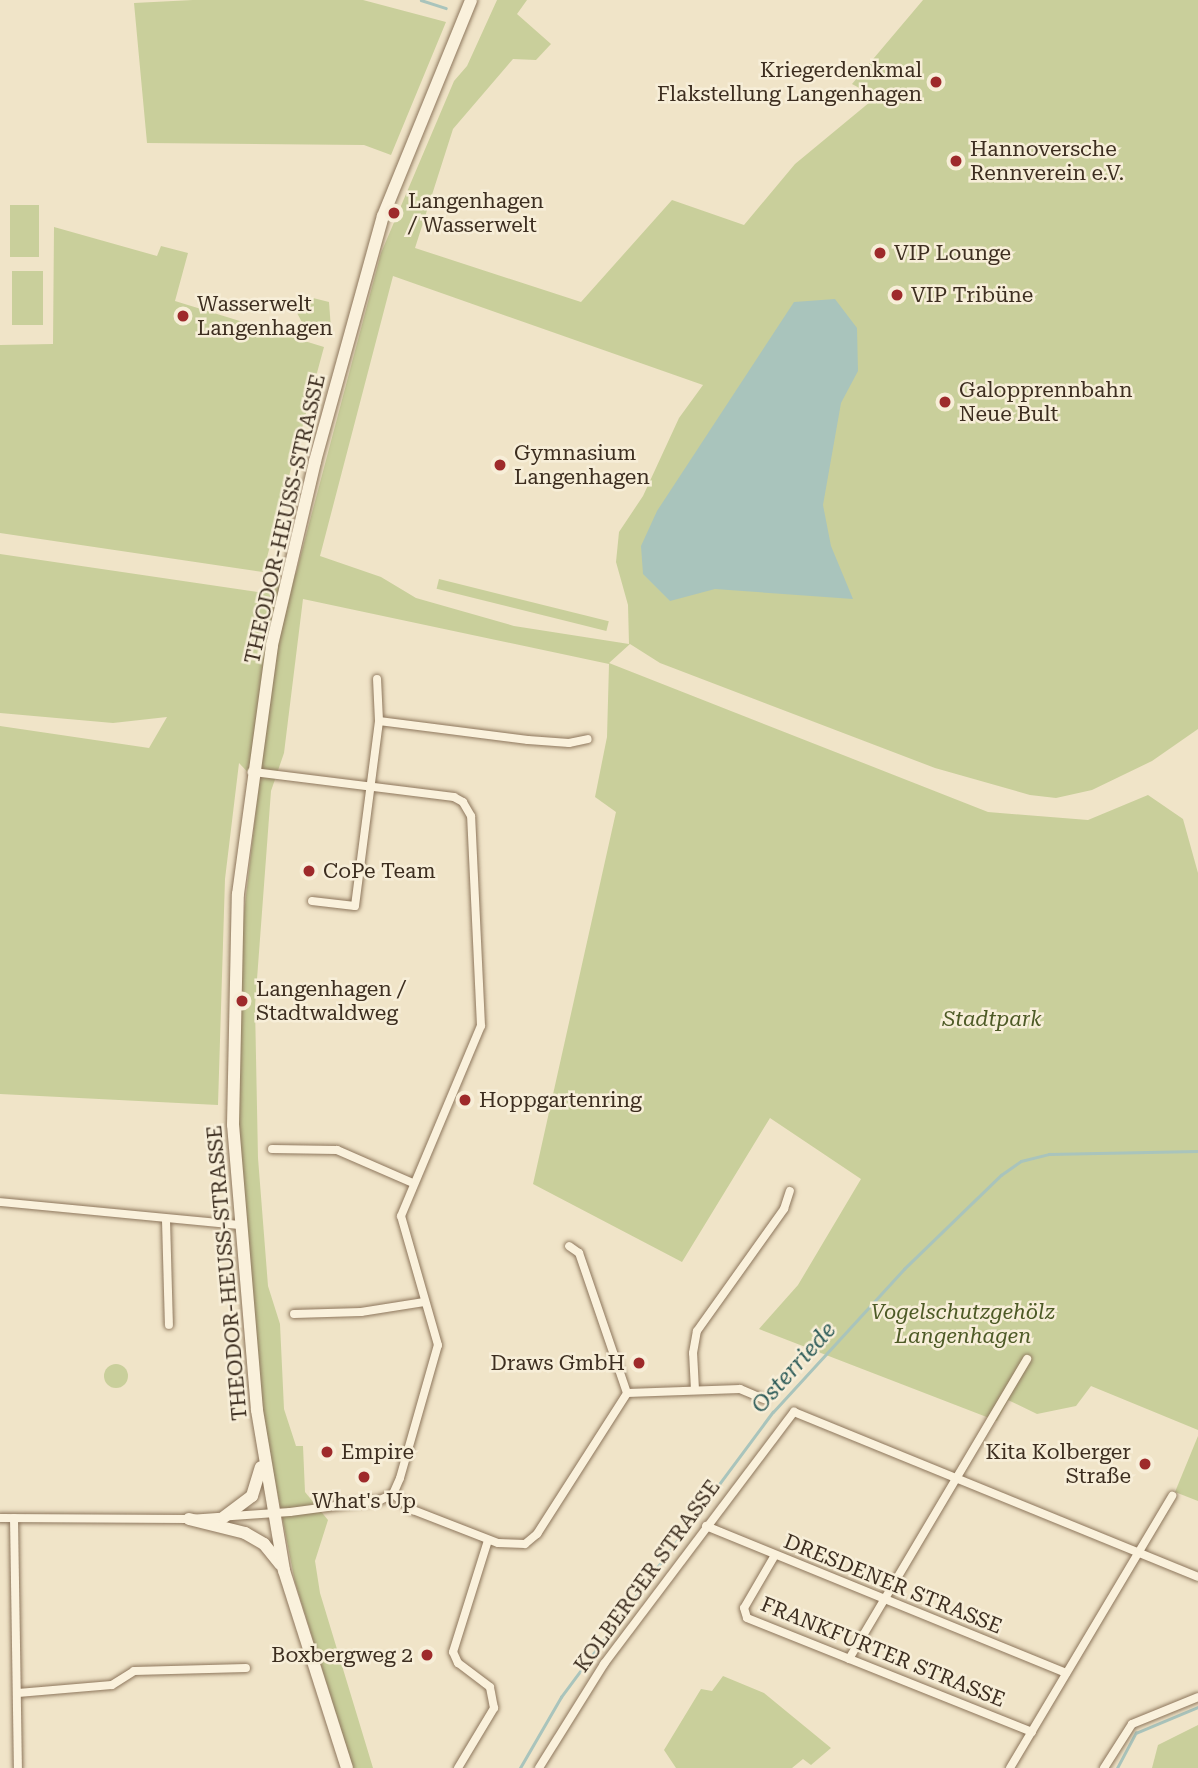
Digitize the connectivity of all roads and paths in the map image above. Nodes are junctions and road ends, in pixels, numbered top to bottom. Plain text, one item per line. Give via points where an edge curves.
1 (471, 0) edge
2 (377, 679) dead end
3 (379, 721) junction
4 (588, 739) dead end
5 (252, 772) junction
6 (370, 787) junction
7 (312, 901) dead end
8 (272, 1149) dead end
9 (413, 1183) junction
10 (790, 1191) dead end
11 (0, 1202) edge
12 (166, 1220) junction
13 (238, 1225) junction
14 (569, 1246) dead end
15 (424, 1302) junction
16 (294, 1314) dead end
17 (169, 1325) dead end
18 (1027, 1359) dead end
19 (695, 1390) junction
20 (627, 1393) junction
21 (764, 1399) dead end
22 (263, 1460) junction
23 (957, 1478) junction
24 (393, 1494) junction
25 (1172, 1496) dead end
26 (272, 1513) junction
27 (224, 1517) junction
28 (0, 1518) edge
29 (14, 1518) junction
30 (189, 1519) junction
31 (706, 1526) junction
32 (488, 1539) junction
33 (1139, 1553) junction
34 (775, 1555) junction
35 (284, 1570) junction
36 (1198, 1577) edge
37 (885, 1599) junction
38 (849, 1659) junction
39 (246, 1668) dead end
40 (1066, 1674) junction
41 (18, 1693) junction
42 (1198, 1697) edge
43 (1032, 1732) junction
44 (19, 1768) edge
45 (347, 1768) edge
46 (458, 1768) edge
47 (539, 1768) edge
48 (1010, 1768) edge
49 (1104, 1768) edge

1 - 5 street, THEODOR-HEUSS-STRASSE via 403,161 370,258 288,568
2 - 3 street
3 - 4 street via 556,742
3 - 6 street
5 - 6 street
5 - 13 street, THEODOR-HEUSS-STRASSE via 232,1010
6 - 7 street via 355,906
6 - 9 street via 454,797 468,807 471,816 481,1026
8 - 9 street via 337,1150
9 - 15 street via 401,1227
10 - 19 street via 784,1209 697,1331
11 - 12 street via 150,1213
12 - 13 street
12 - 17 street
13 - 22 street, THEODOR-HEUSS-STRASSE
14 - 20 street via 579,1252
15 - 16 street via 361,1312
15 - 24 street via 438,1354
18 - 23 street
19 - 20 street
19 - 21 street via 740,1389
20 - 32 street via 532,1539 517,1545
22 - 26 street, THEODOR-HEUSS-STRASSE
22 - 27 street via 253,1496
23 - 31 street, KOLBERGER STRASSE via 794,1412
23 - 33 street
23 - 37 street
24 - 26 street via 373,1502
24 - 32 street via 413,1510
25 - 33 street
26 - 27 street
26 - 35 street, THEODOR-HEUSS-STRASSE
27 - 30 street
28 - 29 street
29 - 30 street
29 - 41 street
30 - 35 street via 232,1527 256,1538
31 - 34 street, DRESDENER STRASSE
31 - 47 street, KOLBERGER STRASSE via 573,1707
32 - 46 street via 453,1652 458,1663 490,1687 494,1709
33 - 36 street
33 - 40 street
34 - 37 street, DRESDENER STRASSE
34 - 38 street, FRANKFURTER STRASSE via 744,1608 747,1618
35 - 45 street, THEODOR-HEUSS-STRASSE
37 - 38 street
37 - 40 street, DRESDENER STRASSE
38 - 43 street, FRANKFURTER STRASSE
39 - 41 street via 134,1671 112,1685
40 - 43 street
41 - 44 street
42 - 49 street via 1132,1724
43 - 48 street

